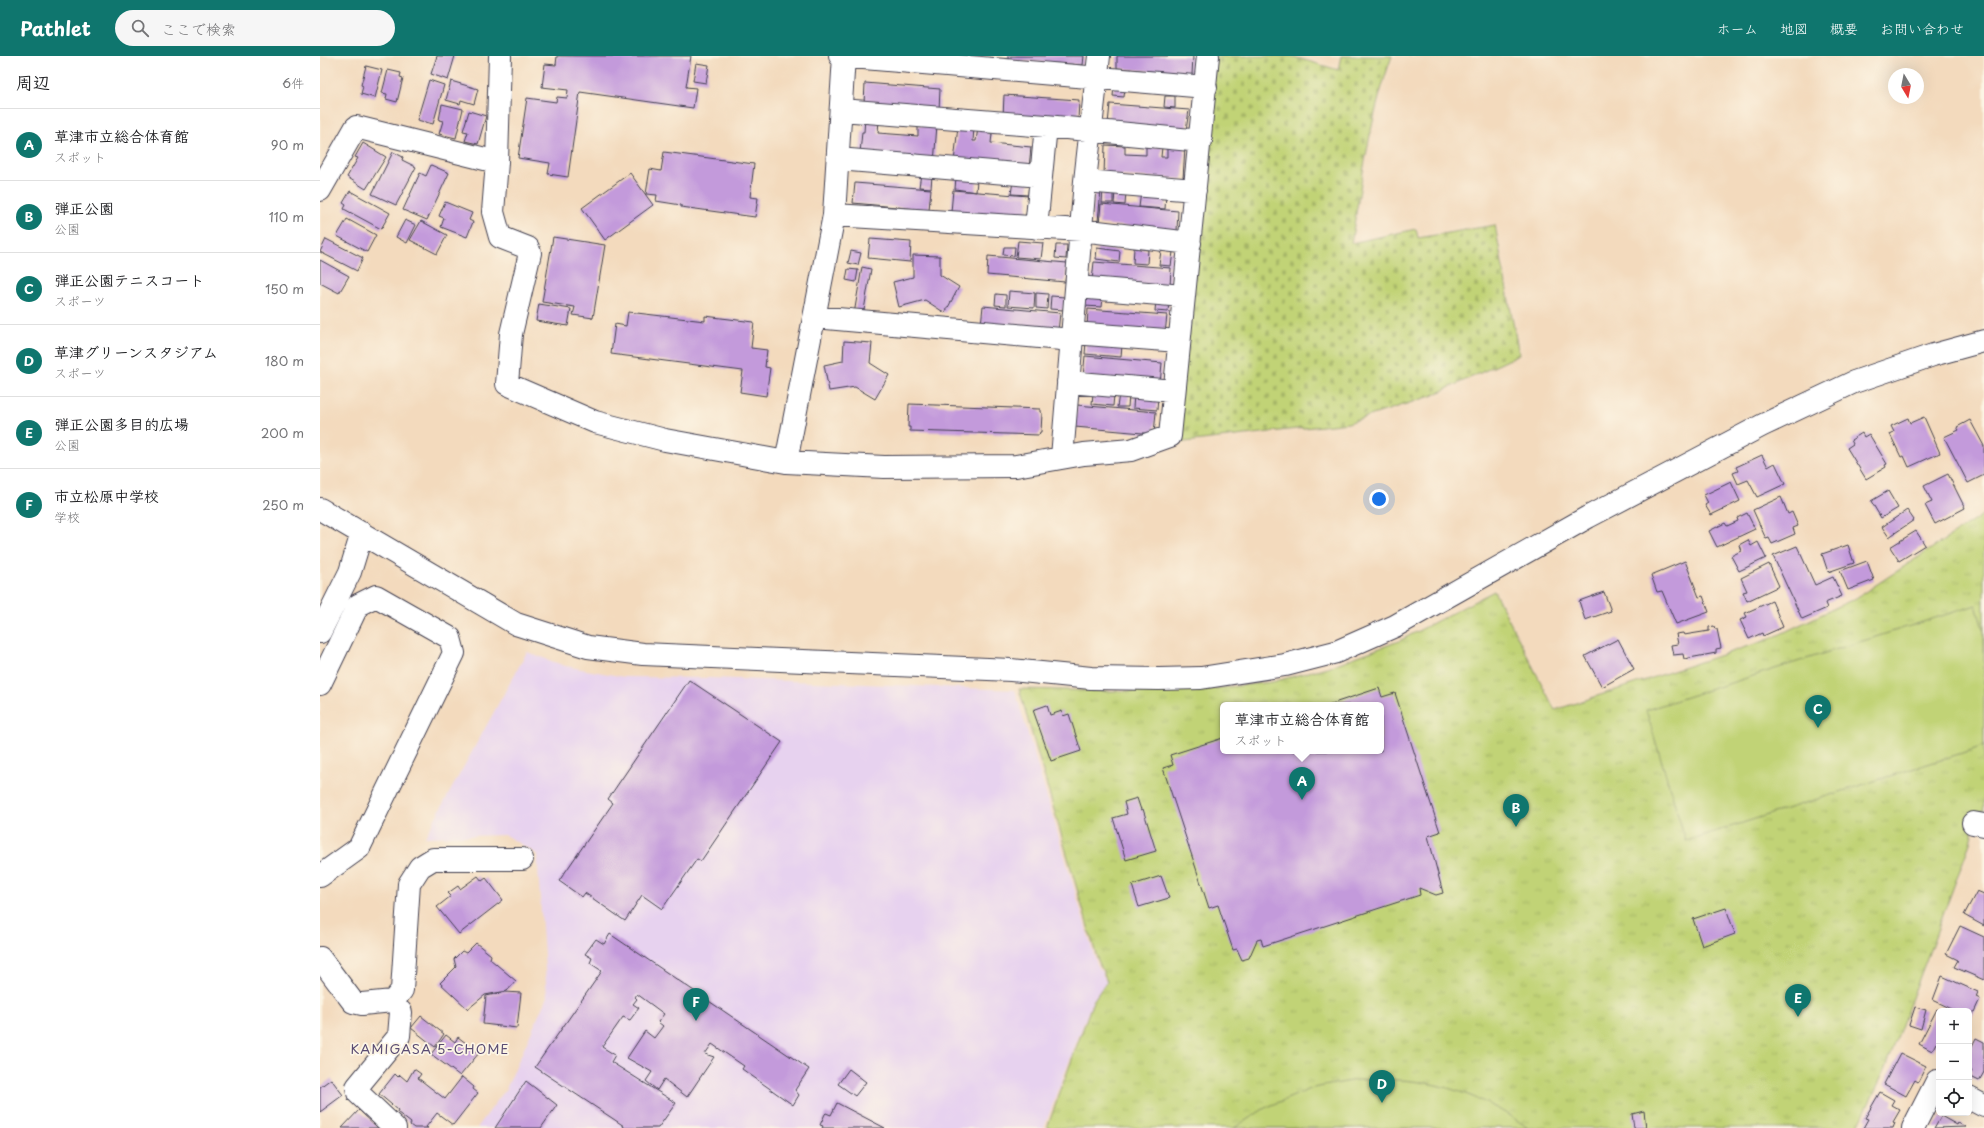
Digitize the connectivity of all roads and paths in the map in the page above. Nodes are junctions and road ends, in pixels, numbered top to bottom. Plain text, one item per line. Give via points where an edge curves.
1 (500, 56) edge
2 (843, 56) edge
3 (1208, 56) edge
4 (1098, 66) edge
5 (1206, 87) junction
6 (841, 110) junction
7 (1046, 126) junction
8 (1090, 130) junction
9 (1201, 141) junction
10 (838, 159) junction
11 (497, 162) junction
12 (1040, 176) junction
13 (1086, 181) junction
14 (320, 190) edge
15 (1195, 190) junction
16 (834, 215) junction
17 (1036, 228) junction
18 (1081, 230) junction
19 (1190, 243) junction
20 (1077, 287) junction
21 (1183, 296) junction
22 (815, 317) junction
23 (1072, 337) junction
24 (1179, 341) junction
25 (1984, 341) edge
26 (1068, 382) junction
27 (1174, 391) junction
28 (1062, 458) junction
29 (786, 462) junction
30 (320, 509) edge
31 (362, 533) junction
32 (320, 632) edge
33 (320, 684) edge
34 (522, 859) dead end
35 (321, 874) edge
36 (320, 958) edge
37 (401, 1012) dead end
38 (1936, 1083) edge
39 (1972, 1100) edge
40 (1984, 1106) edge
41 (395, 1128) edge
42 (1913, 1128) edge

1 - 11 street
2 - 4 street
2 - 6 street
3 - 5 street
4 - 5 street
4 - 8 street
5 - 9 street
6 - 7 street
6 - 10 street
7 - 8 street
7 - 12 street
8 - 9 street
8 - 13 street
9 - 15 street
10 - 12 street
10 - 16 street
11 - 14 street via 356,128
11 - 29 street via 493,212 500,237 528,248 530,253 511,334 508,384 595,422 665,440
12 - 17 street
13 - 15 street
13 - 18 street
15 - 19 street
16 - 17 street
16 - 22 street
17 - 18 street
18 - 19 street
18 - 20 street
19 - 21 street
20 - 21 street
20 - 23 street
21 - 24 street
22 - 23 street
22 - 29 street
23 - 24 street
23 - 26 street
24 - 27 street
25 - 31 street via 1854,382 1763,425 1588,517 1395,626 1336,652 1285,665 1215,676 1159,679 1091,678 1011,670 643,654 588,647 516,624
26 - 27 street
26 - 28 street
27 - 28 street via 1170,436 1131,450
28 - 29 street via 1016,466 884,467
30 - 31 street
31 - 32 street via 350,572
33 - 35 street via 358,605 376,596 450,638 454,653 359,848
34 - 36 street via 433,859 420,867 409,884 402,990 393,1001 362,1004 353,1002
37 - 41 street via 400,1036 357,1087 358,1093
38 - 42 street
39 - 40 street

